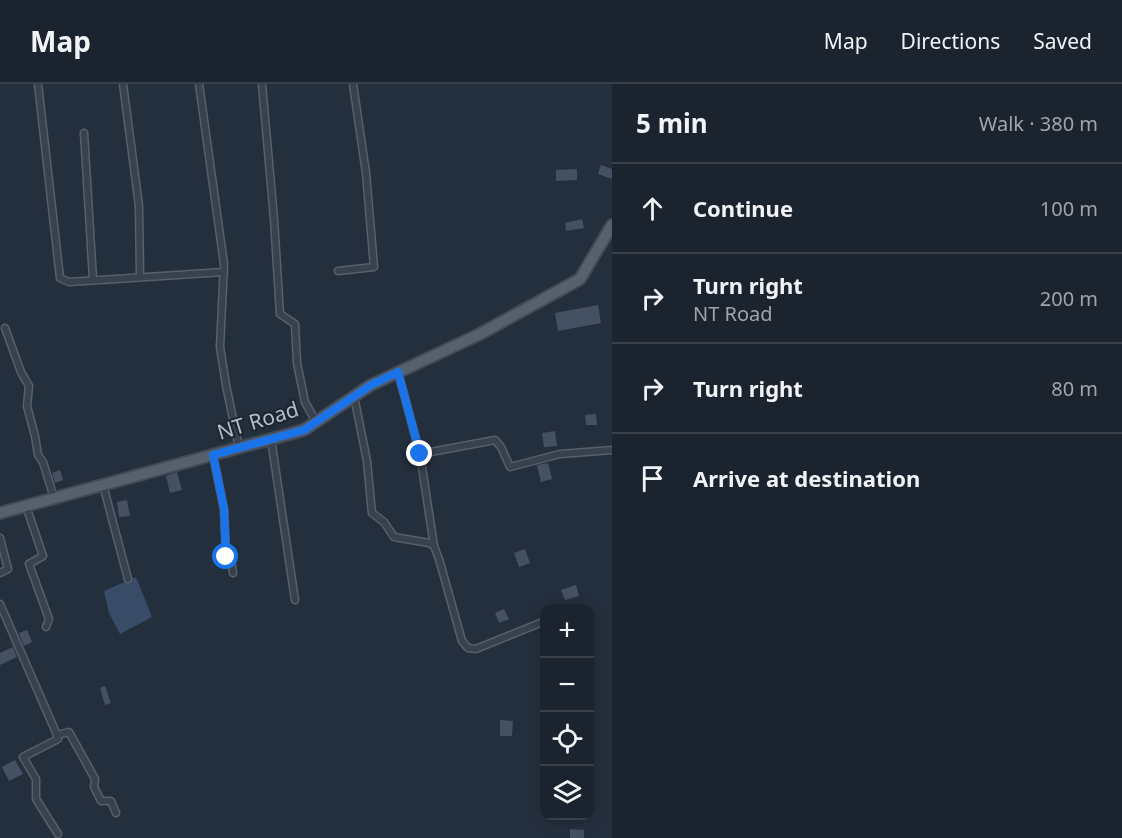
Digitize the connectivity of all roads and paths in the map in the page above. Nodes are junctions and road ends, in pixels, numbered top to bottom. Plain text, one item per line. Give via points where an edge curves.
1 (38, 84) edge
2 (123, 84) edge
3 (199, 84) edge
4 (262, 84) edge
5 (353, 84) edge
6 (84, 133) dead end
7 (612, 225) edge
8 (338, 271) dead end
9 (224, 272) junction
10 (140, 277) junction
11 (93, 279) junction
12 (5, 328) dead end
13 (398, 372) junction
14 (354, 396) junction
15 (316, 422) junction
16 (271, 439) junction
17 (239, 448) junction
18 (612, 450) edge
19 (420, 454) junction
20 (213, 455) junction
21 (103, 485) junction
22 (54, 498) junction
23 (26, 506) junction
24 (0, 513) edge
25 (0, 538) edge
26 (434, 546) junction
27 (0, 573) edge
28 (233, 573) dead end
29 (128, 579) dead end
30 (295, 600) dead end
31 (0, 604) edge
32 (540, 623) dead end
33 (46, 627) dead end
34 (57, 735) junction
35 (116, 813) dead end
36 (58, 834) dead end

1 - 11 street via 60,278 69,282
2 - 10 street via 139,206
3 - 9 street
4 - 15 street via 280,314 295,324 305,402
5 - 8 street via 374,267
6 - 11 street
7 - 13 main road, NT Road via 580,279 480,334
9 - 10 street
9 - 17 street via 220,346
10 - 11 street
12 - 22 street via 29,386 27,406 38,455
13 - 14 main road, NT Road
13 - 19 street
14 - 15 main road, NT Road
14 - 26 street via 372,513 394,537
15 - 16 main road, NT Road via 304,430
16 - 17 main road, NT Road
16 - 30 street
17 - 20 main road, NT Road
18 - 19 street via 560,454 510,467 495,440
19 - 26 street
20 - 21 main road, NT Road
20 - 28 street via 224,509 227,563
21 - 22 main road, NT Road
21 - 29 street
22 - 23 main road, NT Road
23 - 24 main road, NT Road
23 - 33 street via 43,556 28,564 49,619
25 - 27 street via 8,569
26 - 32 street via 462,641 468,648 476,649
31 - 34 street
34 - 35 street via 69,732 95,779 100,801 111,801
34 - 36 street via 58,739 24,757 36,779 36,800

